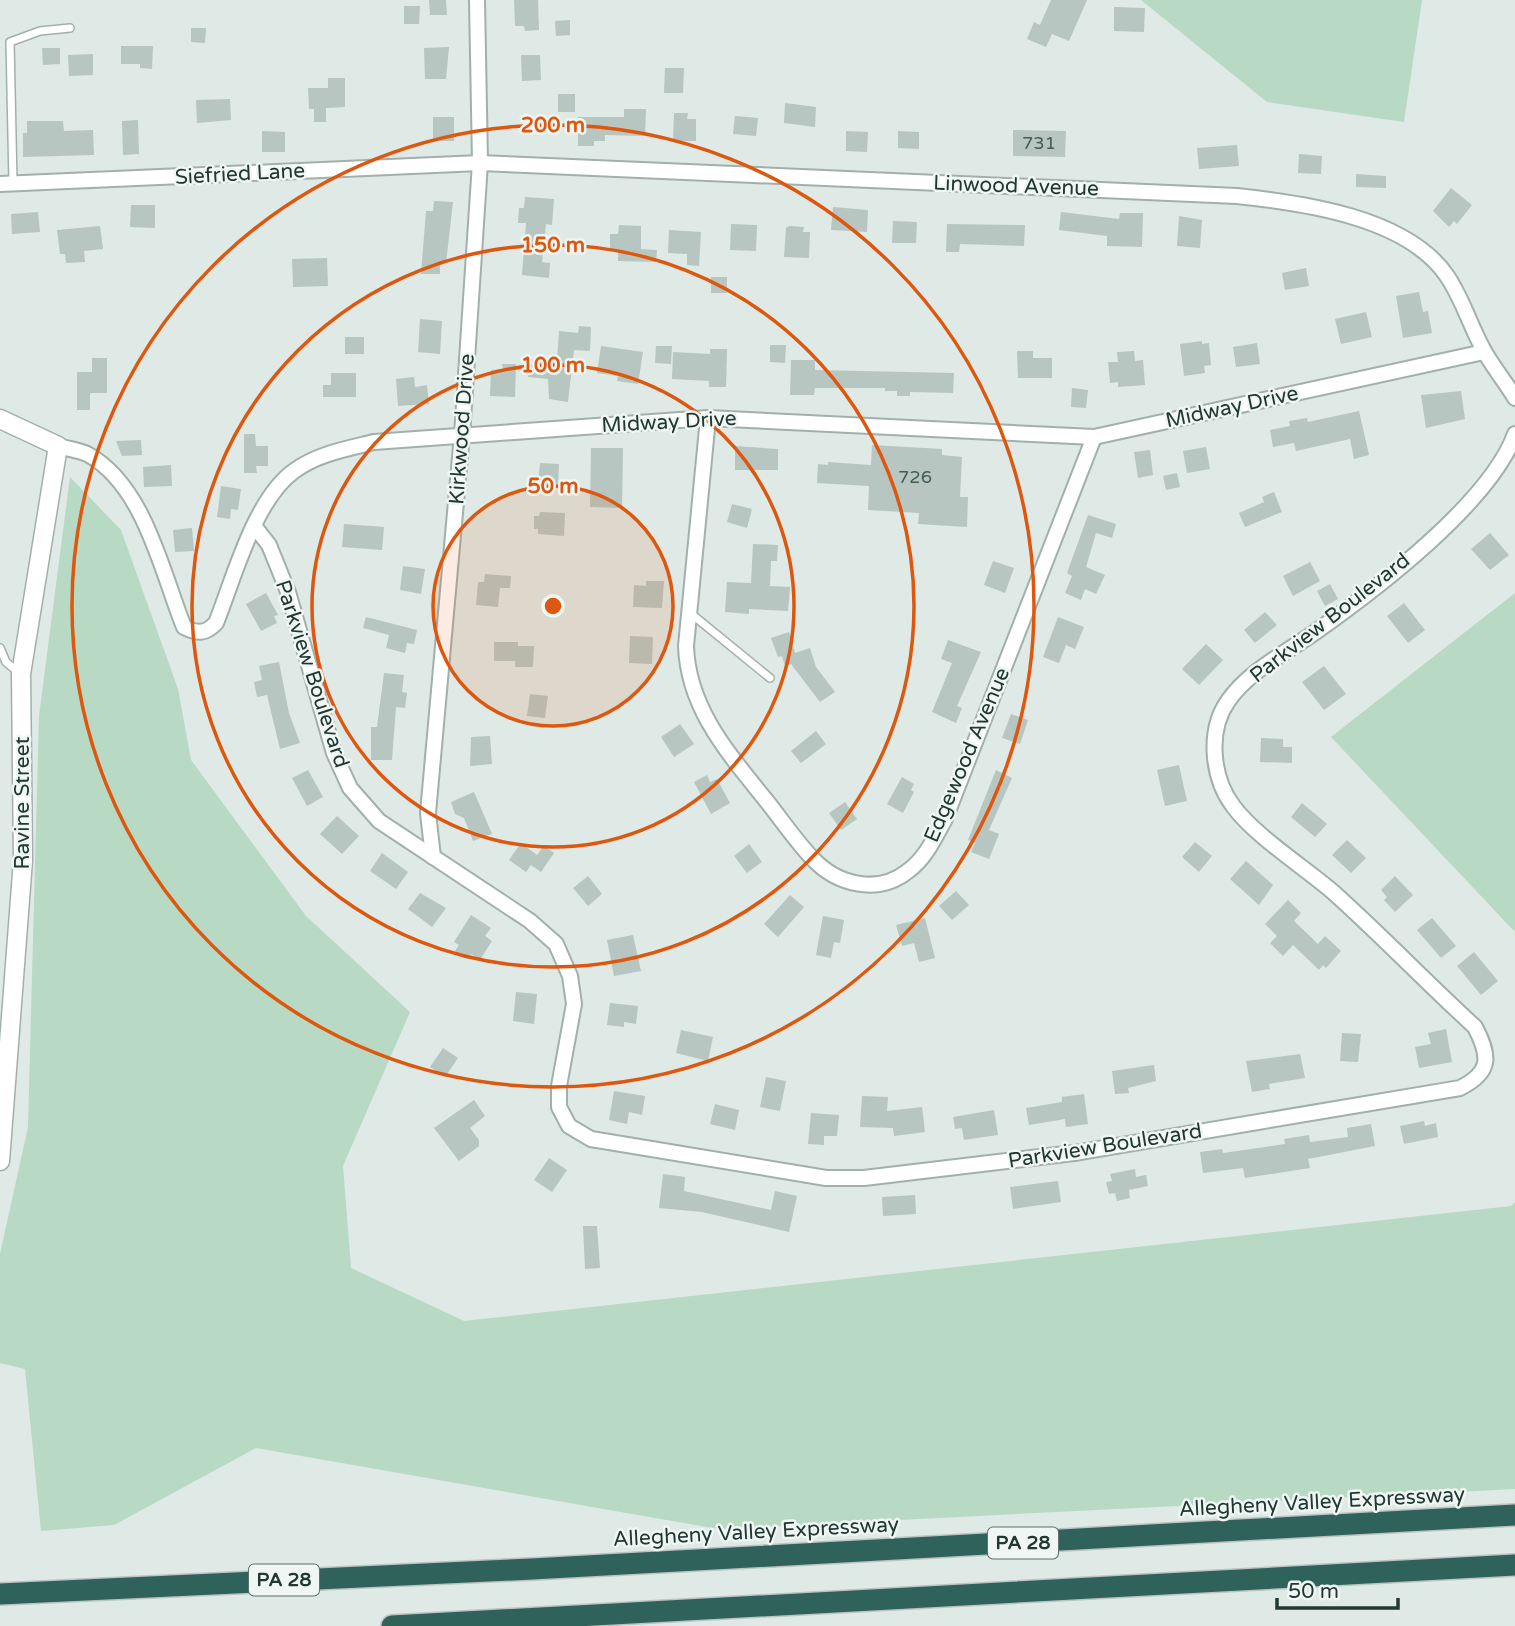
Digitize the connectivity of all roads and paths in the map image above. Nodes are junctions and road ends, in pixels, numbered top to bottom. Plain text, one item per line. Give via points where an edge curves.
1 (477, 0) edge
2 (70, 28) dead end
3 (480, 163) junction
4 (6, 184) edge
5 (1484, 352) junction
6 (1515, 398) edge
7 (708, 418) junction
8 (0, 419) edge
9 (1515, 434) edge
10 (462, 435) junction
11 (1094, 437) junction
12 (58, 446) junction
13 (255, 527) junction
14 (688, 612) junction
15 (0, 648) edge
16 (21, 674) junction
17 (770, 678) dead end
18 (433, 857) junction
19 (0, 1161) edge
20 (1515, 1516) edge
21 (1515, 1564) edge
22 (0, 1594) edge
23 (392, 1626) edge

1 - 3 street, Kirkwood Drive
2 - 4 lane via 40,31 10,42
3 - 4 street, Siefried Lane
3 - 5 street, Linwood Avenue via 1297,202 1396,234 1426,253 1447,276
3 - 10 street, Kirkwood Drive
5 - 6 street
5 - 11 street, Midway Drive
7 - 10 street, Midway Drive
7 - 11 street, Midway Drive
7 - 14 street, Edgewood Avenue
8 - 12 street
9 - 18 street, Parkview Boulevard via 1489,481 1463,511 1322,627 1254,674 1228,700 1217,720 1214,740 1221,786 1234,807 1334,893 1475,1027 1486,1049 1485,1066 1476,1080 1460,1088 1074,1153 864,1178 826,1178 592,1139 569,1126 559,1107 574,1004 570,976 555,944
10 - 13 street, Midway Drive via 374,442 328,453 293,471 270,495
10 - 18 street, Kirkwood Drive via 428,813
11 - 14 street, Edgewood Avenue via 945,819 929,849 890,882 865,885 840,880 814,860 744,772 696,701 687,671
12 - 13 street, Midway Drive via 88,455 114,475 158,548 184,627 196,634 208,632 216,623
12 - 16 street, Ravine Street
13 - 18 street, Parkview Boulevard via 269,545 288,592 334,753 351,788 379,821
14 - 17 lane
15 - 16 lane via 6,662
16 - 19 street, Ravine Street via 23,860
20 - 22 highway, Allegheny Valley Expressway / PA 28
21 - 23 highway, PA 28

